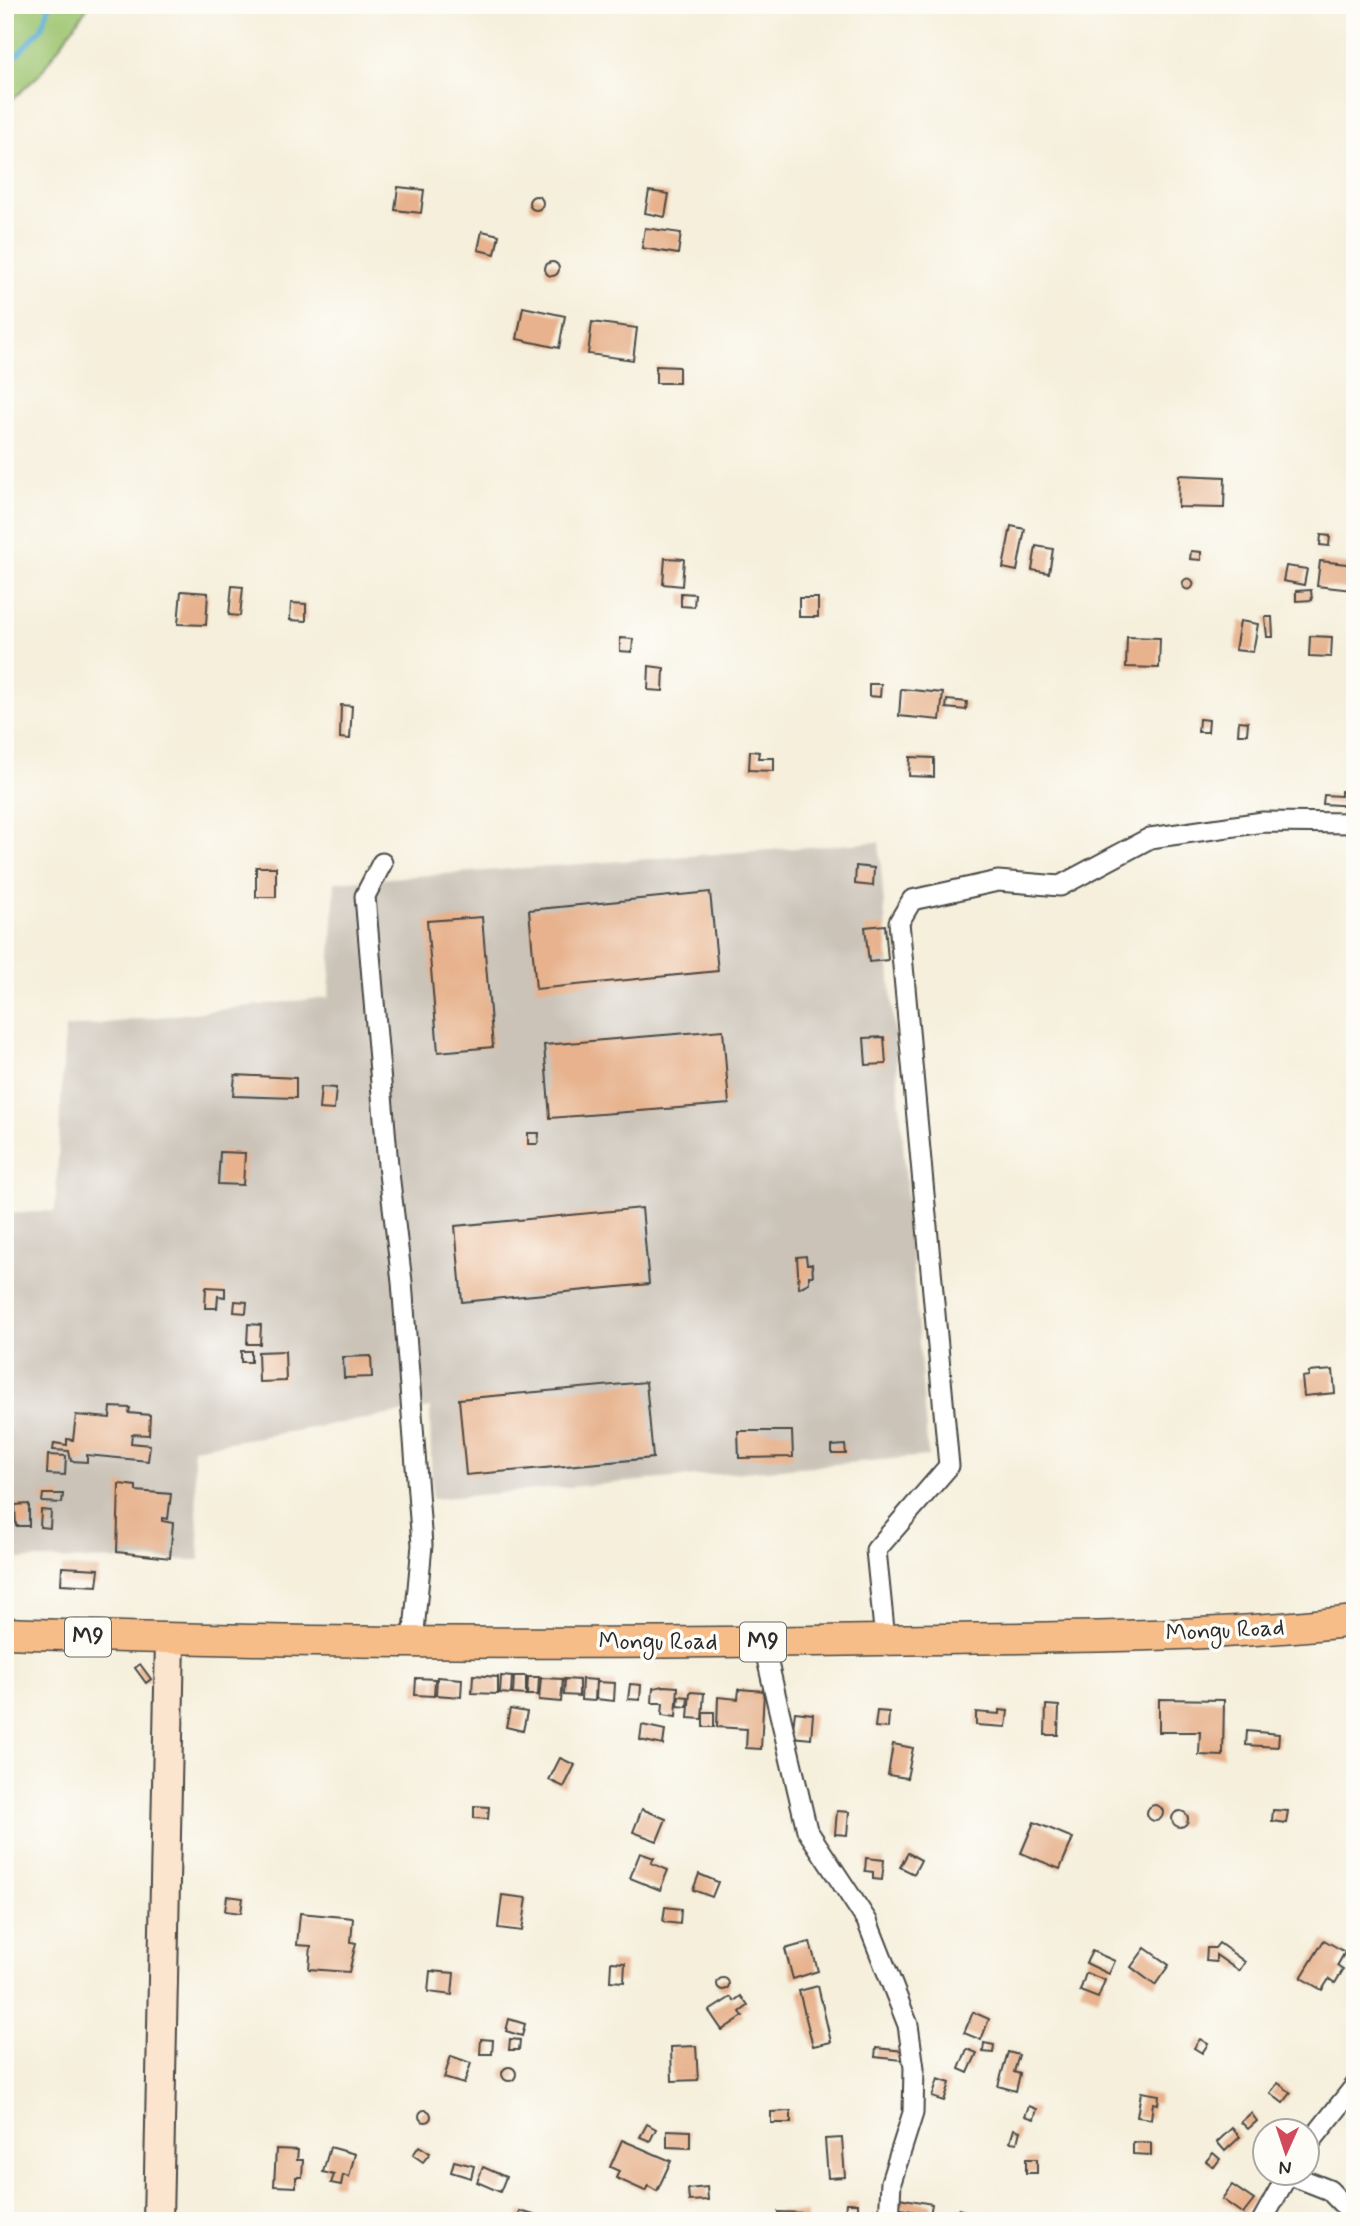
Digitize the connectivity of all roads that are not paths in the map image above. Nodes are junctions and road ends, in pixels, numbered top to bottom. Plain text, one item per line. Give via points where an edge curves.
1 (1355, 822) edge
2 (382, 863) dead end
3 (1355, 1622) edge
4 (5, 1633) edge
5 (170, 1640) junction
6 (885, 1640) junction
7 (412, 1642) junction
8 (763, 1642) junction
9 (1355, 2086) edge
10 (1322, 2127) edge
11 (1322, 2187) edge
12 (1280, 2188) edge
13 (1355, 2217) edge
14 (158, 2221) edge
15 (889, 2221) edge
16 (1262, 2221) edge

1 - 6 street via 1263,822 1150,838 1060,886 998,881 912,900 898,922 949,1466 876,1550
2 - 7 street via 365,896 422,1545
3 - 6 main road, Mongu Road / M9 via 1254,1633
4 - 5 main road, M9
5 - 7 main road, Mongu Road / M9
5 - 14 main road
6 - 8 main road, Mongu Road / M9
7 - 8 main road, Mongu Road / M9
8 - 15 street via 807,1830 867,1921 908,2025 914,2068 913,2113 891,2182
9 - 10 street
11 - 13 street
12 - 16 street

